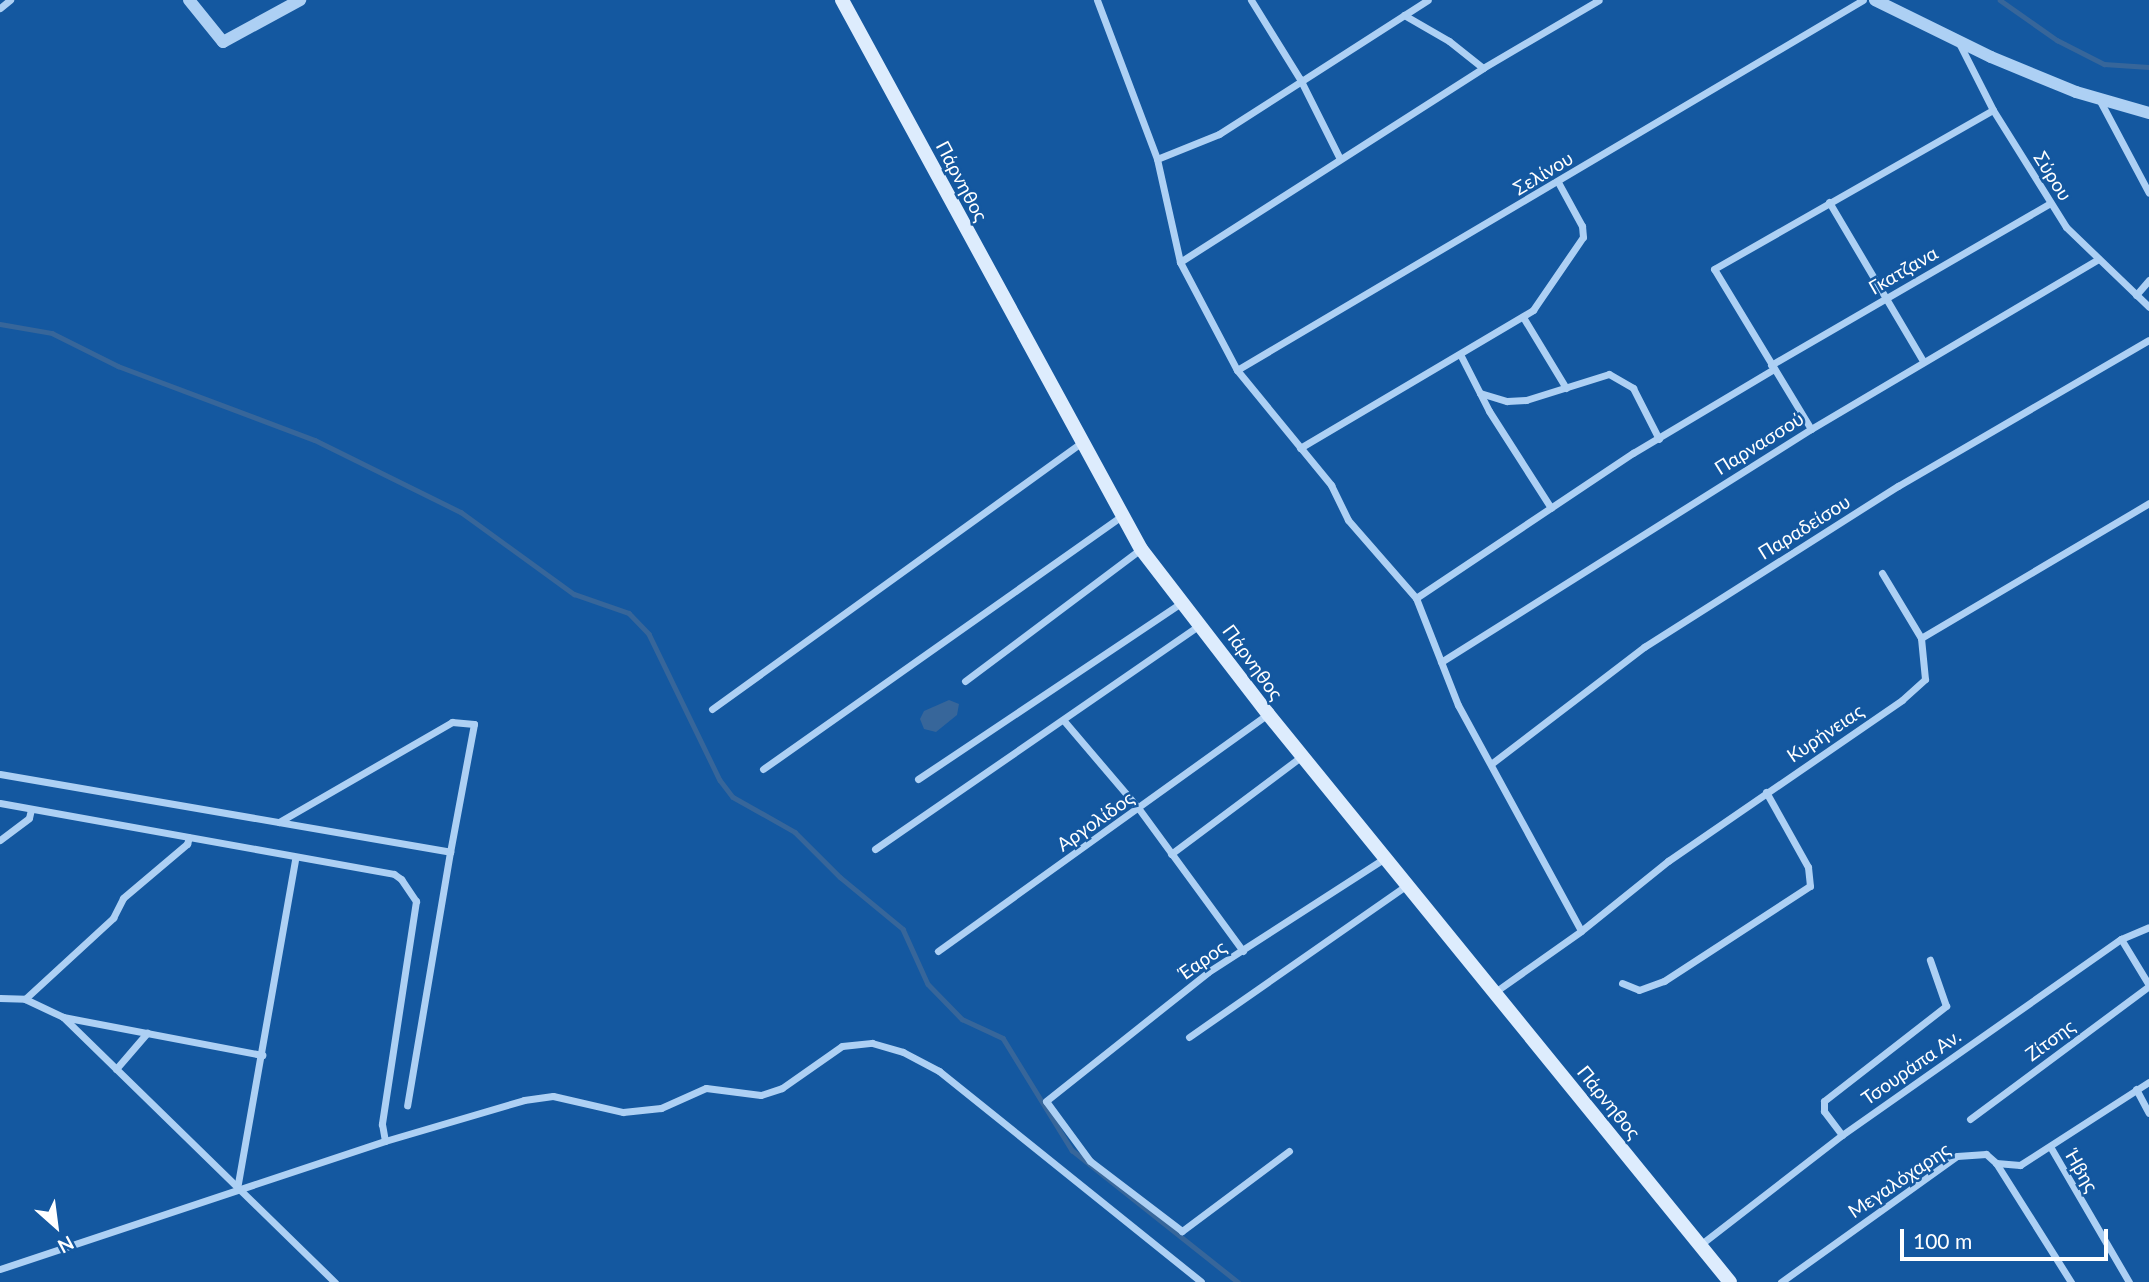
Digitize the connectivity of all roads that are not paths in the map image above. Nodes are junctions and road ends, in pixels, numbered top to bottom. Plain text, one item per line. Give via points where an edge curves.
1 (10, 0) edge
2 (189, 0) edge
3 (300, 0) edge
4 (842, 0) edge
5 (1109, 0) edge
6 (1251, 0) edge
7 (1429, 0) edge
8 (1598, 0) edge
9 (1863, 0) edge
10 (1875, 0) edge
11 (1098, 3) edge
12 (0, 8) edge
13 (1404, 15) junction
14 (1958, 42) junction
15 (1483, 68) junction
16 (1300, 79) junction
17 (2099, 98) junction
18 (1993, 110) junction
19 (2149, 113) edge
20 (1157, 159) junction
21 (1340, 159) junction
22 (1558, 182) junction
23 (2149, 193) edge
24 (1829, 202) junction
25 (2051, 203) junction
26 (2099, 259) junction
27 (1180, 262) junction
28 (2149, 280) edge
29 (2136, 295) junction
30 (1885, 298) junction
31 (2149, 307) edge
32 (1523, 317) junction
33 (2149, 340) edge
34 (1460, 354) junction
35 (1923, 361) junction
36 (1773, 367) junction
37 (1237, 370) junction
38 (1566, 388) junction
39 (1480, 393) junction
40 (1811, 429) junction
41 (1659, 439) junction
42 (1080, 444) junction
43 (1300, 448) junction
44 (2149, 503) edge
45 (1551, 508) junction
46 (1122, 516) junction
47 (1141, 549) junction
48 (1882, 573) dead end
49 (1416, 598) junction
50 (1182, 602) junction
51 (1202, 624) junction
52 (1921, 638) junction
53 (1441, 662) junction
54 (965, 681) dead end
55 (712, 709) dead end
56 (1268, 714) junction
57 (1065, 722) junction
58 (1302, 756) junction
59 (1491, 764) junction
60 (763, 769) dead end
61 (0, 774) edge
62 (918, 779) dead end
63 (1766, 792) junction
64 (0, 803) edge
65 (31, 809) junction
66 (1139, 809) junction
67 (279, 822) junction
68 (189, 837) junction
69 (0, 840) edge
70 (875, 849) dead end
71 (450, 852) junction
72 (1171, 854) junction
73 (1385, 858) junction
74 (295, 859) junction
75 (1407, 885) junction
76 (2149, 927) edge
77 (1581, 931) junction
78 (2122, 939) junction
79 (938, 951) dead end
80 (1242, 951) junction
81 (1930, 960) dead end
82 (1622, 983) dead end
83 (2149, 986) edge
84 (1495, 993) junction
85 (0, 998) edge
86 (25, 999) junction
87 (63, 1017) junction
88 (147, 1033) junction
89 (1189, 1037) dead end
90 (262, 1055) junction
91 (116, 1069) junction
92 (2149, 1082) edge
93 (2136, 1089) junction
94 (407, 1105) dead end
95 (2149, 1113) edge
96 (1970, 1119) dead end
97 (1842, 1135) junction
98 (385, 1141) junction
99 (2051, 1148) junction
100 (1289, 1151) dead end
101 (1996, 1163) junction
102 (237, 1189) junction
103 (1699, 1245) junction
104 (0, 1269) edge
105 (335, 1282) edge
106 (1201, 1282) edge
107 (1730, 1282) edge
108 (1781, 1282) edge
109 (2071, 1282) edge
110 (2129, 1282) edge

1 - 12 street
2 - 3 street via 223,42
4 - 42 main road, Πάρνηθος
5 - 11 street
6 - 16 street
7 - 13 street
8 - 15 street
9 - 22 street, Σελίνου
10 - 14 street
11 - 20 street
13 - 15 street
13 - 16 street
14 - 17 street
14 - 18 street, Σύρου
15 - 21 street
16 - 20 street via 1219,134
16 - 21 street
17 - 19 street
17 - 23 street
18 - 24 street
18 - 25 street, Σύρου
20 - 27 street
21 - 27 street
22 - 32 street via 1584,237 1534,310
22 - 37 street, Σελίνου
24 - 30 street
24 - 36 street via 1714,269
25 - 26 street, Σύρου via 2066,228
25 - 30 street, Γκατζανα
26 - 29 street, Σύρου
26 - 35 street, Παρνασσού
27 - 37 street
28 - 29 street
29 - 31 street, Σύρου
30 - 35 street
30 - 36 street, Γκατζανα
32 - 34 street
32 - 38 street
33 - 59 street, Παραδείσου via 1898,486 1644,647
34 - 39 street
34 - 43 street
35 - 40 street, Παρνασσού
36 - 40 street
36 - 41 street, Γκατζανα
37 - 43 street
38 - 39 street via 1526,400 1507,401
38 - 41 street via 1595,376 1622,378 1646,408
39 - 45 street
40 - 53 street, Παρνασσού
41 - 45 street, Γκατζανα
42 - 46 main road, Πάρνηθος
42 - 55 street
43 - 49 street via 1331,485 1348,520
44 - 52 street
45 - 49 street, Γκατζανα
46 - 47 main road, Πάρνηθος
46 - 60 street
47 - 50 main road, Πάρνηθος
47 - 54 street
48 - 52 street
49 - 53 street
50 - 51 main road, Πάρνηθος
50 - 62 street
51 - 56 main road, Πάρνηθος
51 - 57 street
52 - 63 street, Κυρήνειας via 1925,679 1902,700
53 - 59 street
56 - 58 main road, Πάρνηθος
56 - 66 street, Αργολίδος
57 - 66 street
57 - 70 street
58 - 72 street
58 - 73 main road, Πάρνηθος
59 - 77 street
61 - 67 street
63 - 77 street, Κυρήνειας via 1668,861
63 - 82 street via 1808,867 1810,886 1664,981 1639,990
64 - 65 street
65 - 68 street
65 - 69 street via 29,818
66 - 72 street
66 - 79 street, Αργολίδος
67 - 71 street
67 - 71 street via 452,722 474,724
68 - 74 street
68 - 86 street via 187,844 123,898 113,918
71 - 94 street
72 - 80 street
73 - 75 main road, Πάρνηθος
73 - 80 street, Έαρος
74 - 90 street
74 - 98 street via 394,874 416,901 382,1124
75 - 84 main road, Πάρνηθος
75 - 89 street
76 - 78 street, Τσουράπα Αν.
77 - 84 street, Κυρήνειας
78 - 83 street
78 - 97 street, Τσουράπα Αν.
80 - 100 street, Έαρος via 1208,972 1046,1101 1090,1161 1182,1231
81 - 97 street via 1946,1006 1824,1101 1824,1111
83 - 96 street, Ζίτσης
84 - 103 main road, Πάρνηθος
85 - 86 street
86 - 87 street
87 - 88 street
87 - 91 street
88 - 90 street
88 - 91 street
90 - 102 street
91 - 102 street
92 - 93 street, Μεγαλόχαρης
93 - 95 street
93 - 99 street, Μεγαλόχαρης
97 - 103 street, Τσουράπα Αν.
98 - 102 street
98 - 106 street via 524,1100 553,1096 624,1112 661,1108 706,1088 772,1093 842,1046 872,1043 904,1052 939,1071
99 - 101 street, Μεγαλόχαρης via 2020,1165
99 - 110 street, Ήβης
101 - 108 street, Μεγαλόχαρης via 1986,1154 1957,1156
101 - 109 street
102 - 104 street
102 - 105 street
103 - 107 main road, Πάρνηθος

